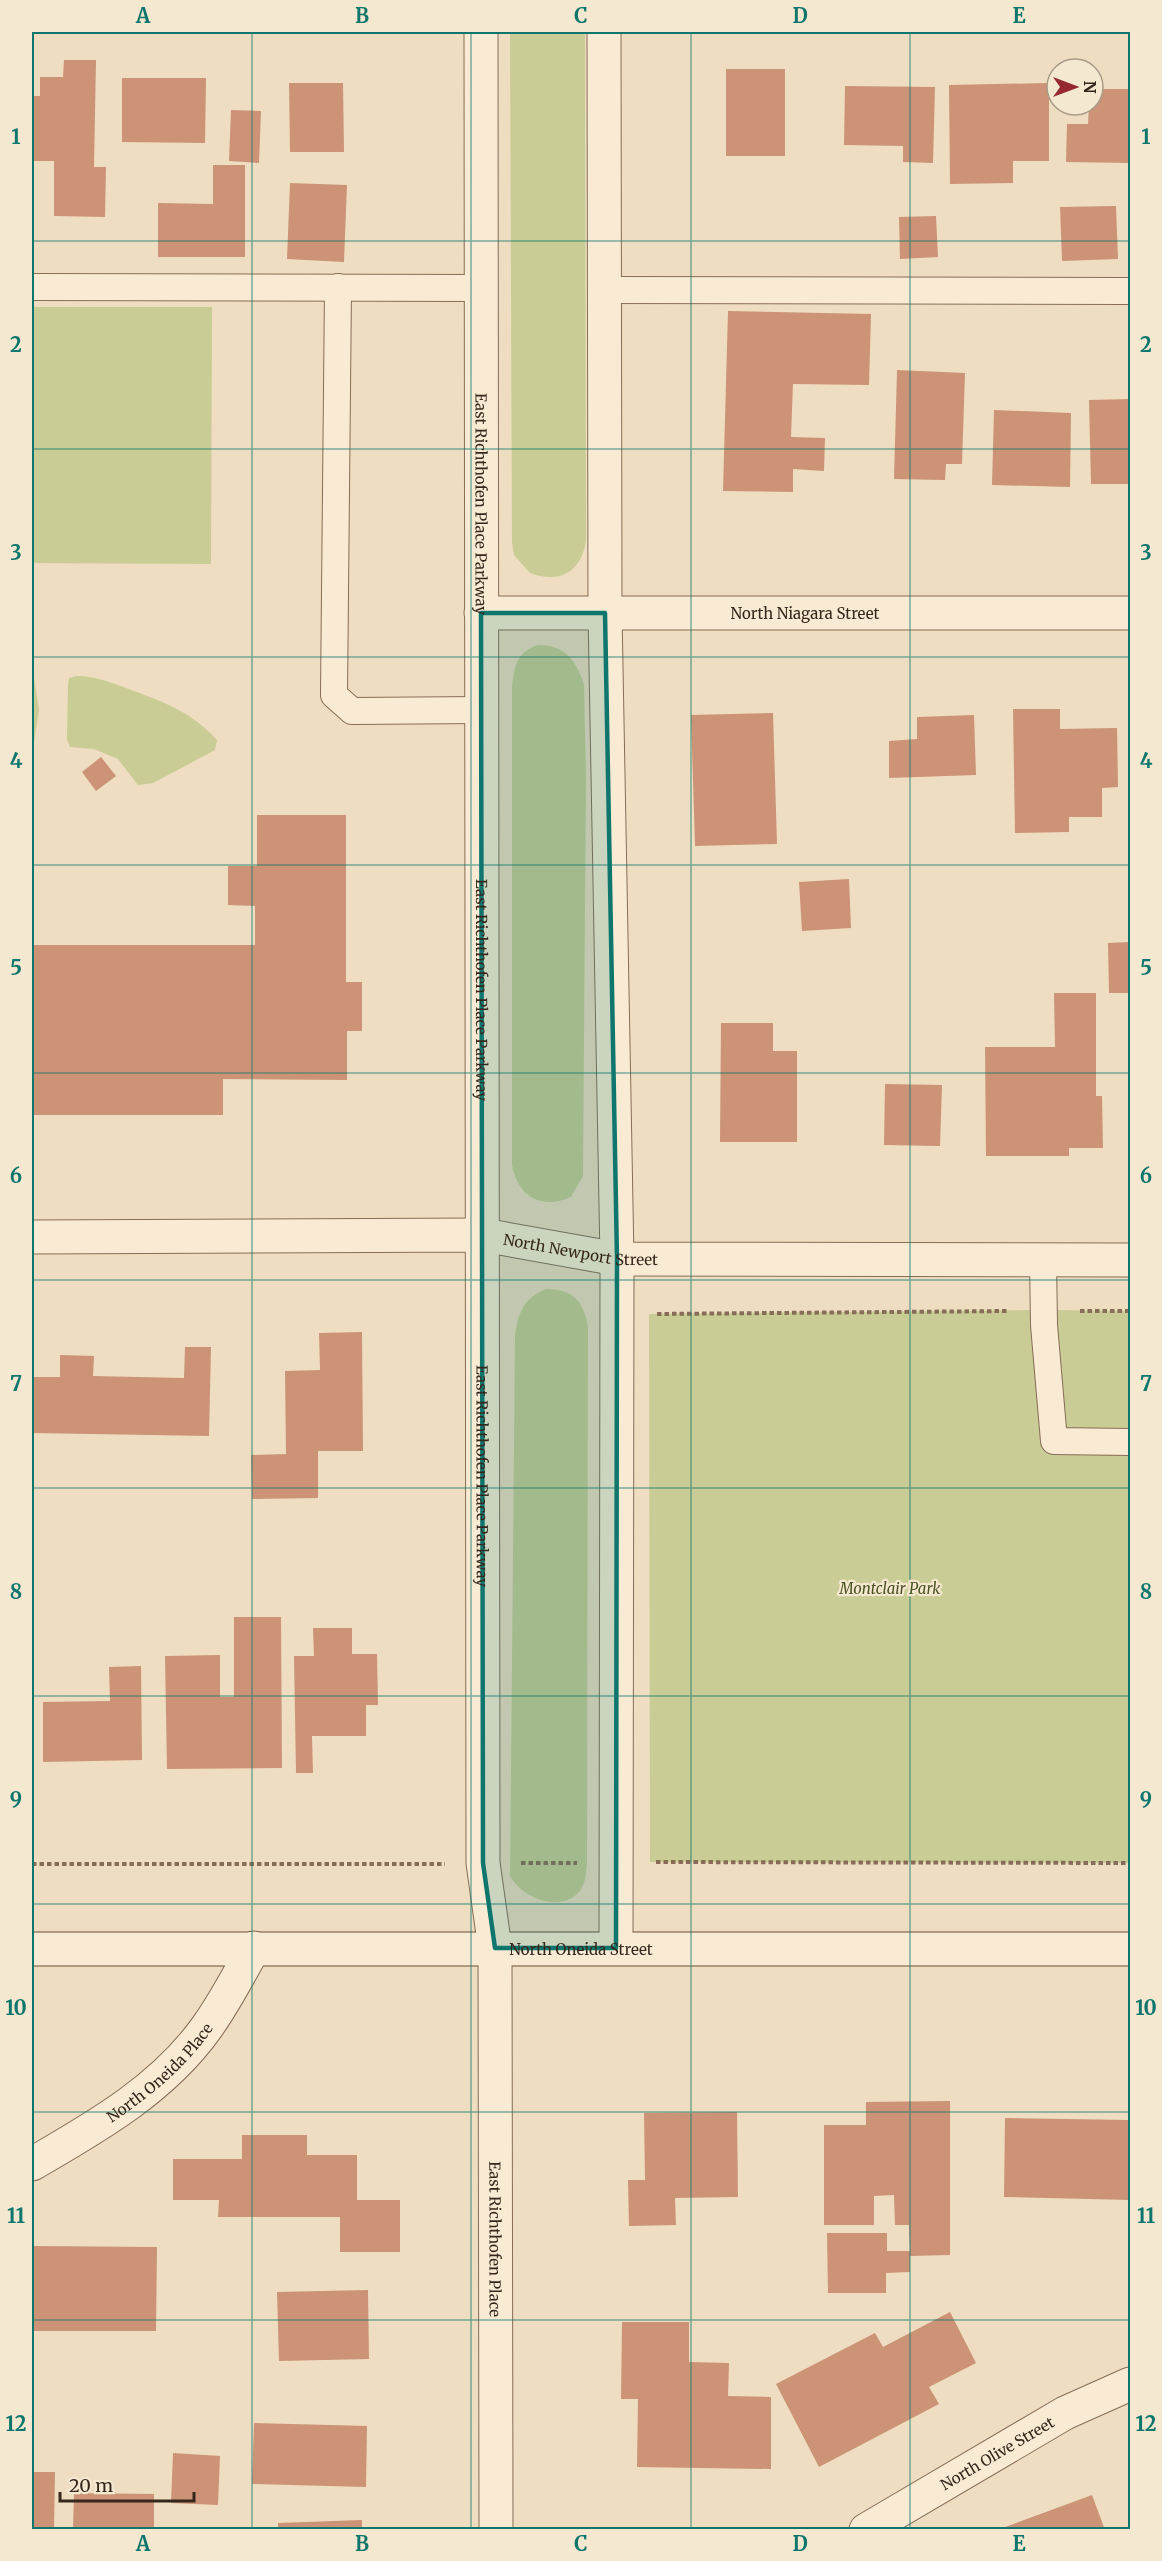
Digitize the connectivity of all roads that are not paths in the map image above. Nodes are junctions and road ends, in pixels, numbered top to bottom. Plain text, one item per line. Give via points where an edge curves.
1 (481, 32) edge
2 (604, 32) edge
3 (32, 287) edge
4 (338, 287) junction
5 (481, 288) junction
6 (603, 290) junction
7 (1131, 291) edge
8 (481, 613) junction
9 (605, 613) junction
10 (1131, 613) edge
11 (481, 710) junction
12 (483, 1235) junction
13 (32, 1237) edge
14 (617, 1259) junction
15 (1043, 1260) junction
16 (1131, 1260) edge
17 (1131, 1442) edge
18 (254, 1948) junction
19 (495, 1948) junction
20 (616, 1948) junction
21 (1131, 1948) edge
22 (32, 1949) edge
23 (32, 2164) edge
24 (1131, 2384) edge
25 (496, 2529) edge
26 (866, 2529) edge

1 - 5 street, East Richthofen Place Parkway
2 - 6 street
3 - 4 lane
4 - 5 lane
4 - 11 lane via 334,695 352,711
5 - 8 street, East Richthofen Place Parkway
6 - 7 lane
6 - 9 street
8 - 9 street, North Niagara Street
8 - 11 street, East Richthofen Place Parkway
9 - 10 street, North Niagara Street
9 - 14 street
11 - 12 street, East Richthofen Place Parkway
12 - 13 street, North Newport Street
12 - 14 street, North Newport Street
12 - 19 street, East Richthofen Place Parkway via 483,1863
14 - 15 street, North Newport Street
14 - 20 street
15 - 16 street, North Newport Street
15 - 17 lane via 1043,1310 1054,1441
18 - 19 street, North Oneida Street
18 - 22 street, North Oneida Street
18 - 23 street, North Oneida Place via 206,2028 164,2075 132,2102
19 - 20 street, North Oneida Street
19 - 25 street, East Richthofen Place
20 - 21 street, North Oneida Street
24 - 26 street, North Olive Street via 1065,2413

